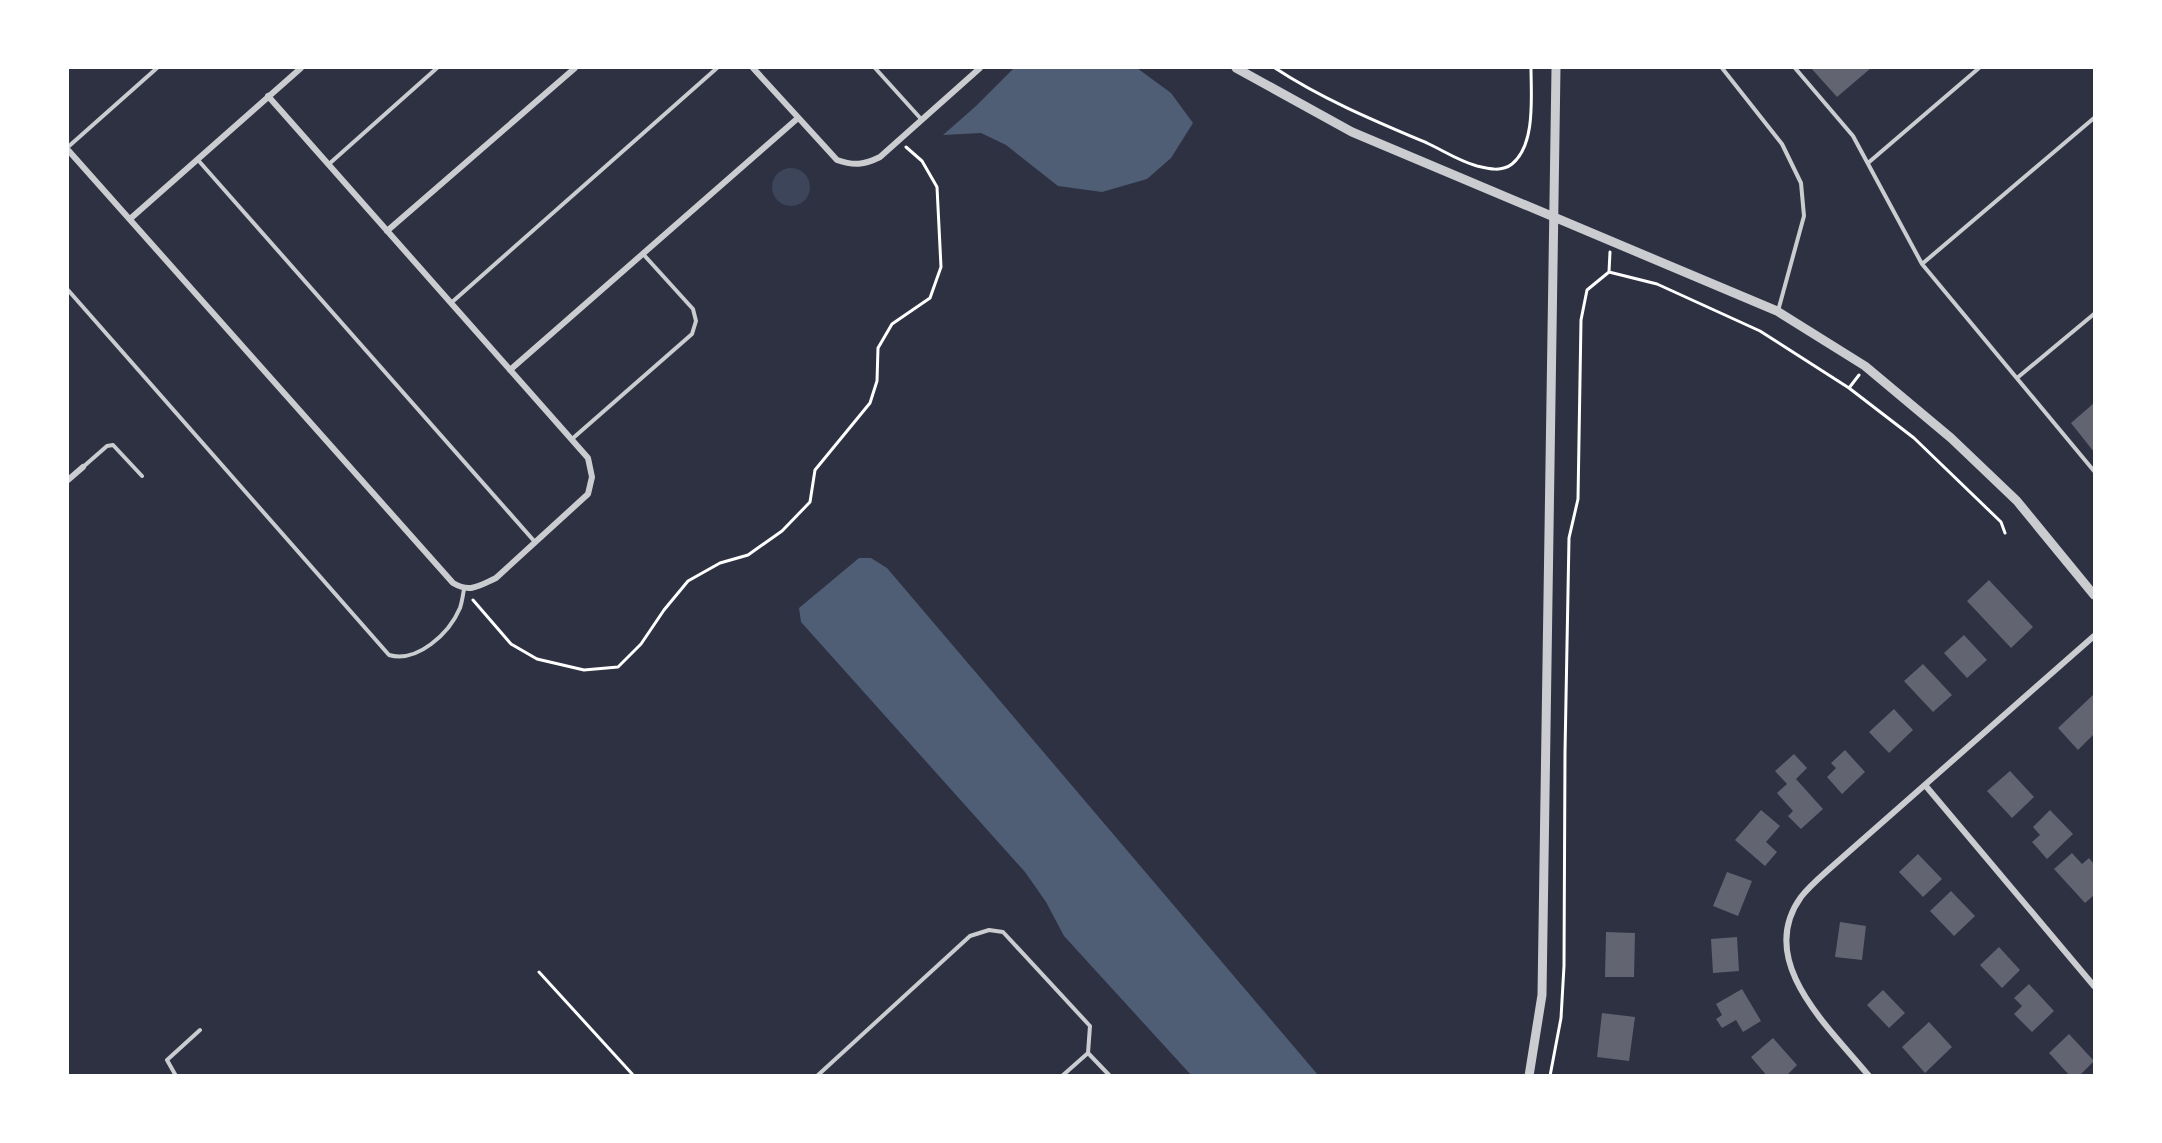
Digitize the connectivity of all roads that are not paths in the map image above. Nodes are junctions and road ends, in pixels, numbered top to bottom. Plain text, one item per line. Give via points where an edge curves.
1 (157, 68) edge
2 (301, 68) edge
3 (437, 68) edge
4 (575, 68) edge
5 (717, 68) edge
6 (753, 68) edge
7 (875, 68) edge
8 (980, 68) edge
9 (1236, 68) edge
10 (1556, 68) edge
11 (1722, 68) edge
12 (1795, 68) edge
13 (1978, 68) edge
14 (268, 96) junction
15 (798, 118) junction
16 (2094, 118) edge
17 (922, 120) junction
18 (68, 149) edge
19 (198, 160) junction
20 (1867, 163) junction
21 (328, 165) junction
22 (1555, 218) junction
23 (130, 219) junction
24 (387, 231) junction
25 (643, 254) junction
26 (1922, 264) junction
27 (68, 290) edge
28 (451, 304) junction
29 (1778, 311) junction
30 (2094, 314) edge
31 (510, 370) junction
32 (2017, 378) junction
33 (571, 439) junction
34 (83, 467) joint
35 (2094, 471) edge
36 (142, 476) dead end
37 (68, 480) edge
38 (535, 542) junction
39 (464, 589) junction
40 (2094, 595) edge
41 (2094, 636) edge
42 (1925, 785) junction
43 (2094, 986) edge
44 (200, 1030) dead end
45 (1088, 1053) junction
46 (176, 1076) edge
47 (817, 1076) edge
48 (1062, 1076) edge
49 (1110, 1076) edge
50 (1529, 1076) edge
51 (1869, 1076) edge

1 - 18 lane
2 - 14 street
3 - 21 lane
4 - 24 street
5 - 28 lane
6 - 15 street
7 - 17 lane
8 - 17 street
9 - 22 street via 1352,132
10 - 22 street
11 - 29 lane via 1782,144 1801,183 1804,216
12 - 20 lane via 1853,136
13 - 20 lane
14 - 19 street
14 - 21 street
15 - 17 street via 837,160 864,165 880,158
15 - 25 street
16 - 26 lane
18 - 23 street
19 - 23 street
19 - 38 lane
20 - 26 lane
21 - 24 street
22 - 29 street
22 - 50 street via 1542,995
23 - 39 street via 453,583
24 - 28 street
25 - 31 street
25 - 33 lane via 693,309 696,321 692,334
26 - 32 lane
27 - 39 lane via 389,655 400,658 416,654 435,640 451,625
28 - 31 street
29 - 40 street via 1865,366 1951,438 2017,501
30 - 32 lane
31 - 33 street
32 - 35 lane
33 - 38 street via 588,458 592,477 588,494
34 - 36 lane via 107,446 114,445
34 - 37 street
38 - 39 street via 496,578
41 - 42 street
42 - 43 street
42 - 51 street via 1807,891 1786,933 1791,974 1800,991
44 - 46 lane via 167,1060
45 - 47 lane via 1090,1026 1003,932 989,930 970,936
45 - 48 lane
45 - 49 lane

